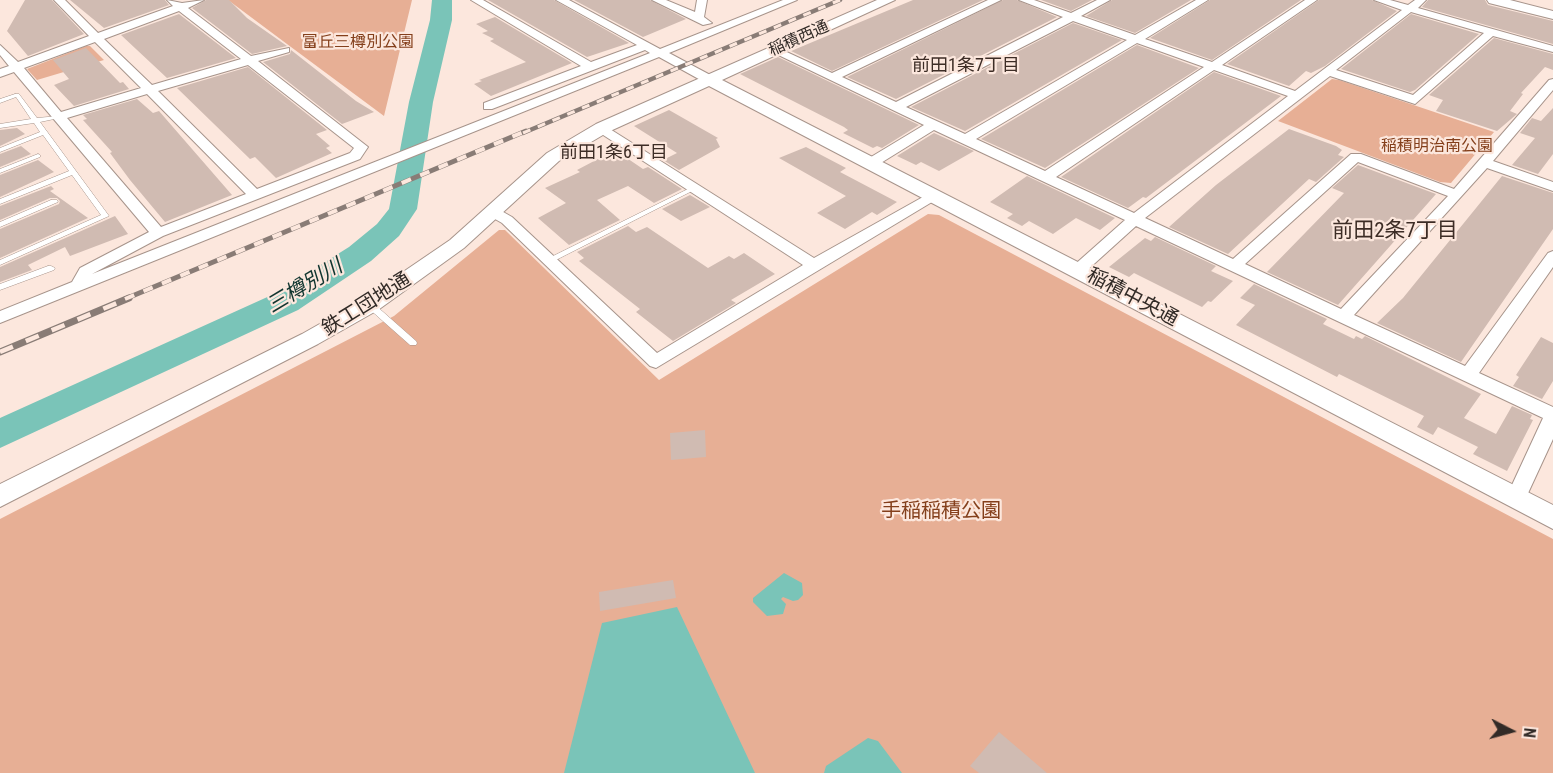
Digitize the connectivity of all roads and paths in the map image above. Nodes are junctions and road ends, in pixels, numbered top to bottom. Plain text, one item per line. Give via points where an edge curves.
1 (59, 0) edge
2 (199, 0) edge
3 (476, 0) edge
4 (561, 0) edge
5 (657, 0) edge
6 (702, 0) edge
7 (792, 0) edge
8 (888, 0) edge
9 (996, 0) edge
10 (1024, 0) edge
11 (1105, 0) edge
12 (1203, 0) edge
13 (1312, 0) edge
14 (1379, 0) edge
15 (1494, 0) edge
16 (176, 3) edge
17 (1416, 4) edge
18 (1553, 15) edge
19 (699, 16) junction
20 (1073, 17) junction
21 (720, 29) junction
22 (1491, 32) junction
23 (97, 37) junction
24 (1136, 39) junction
25 (647, 45) junction
26 (0, 48) edge
27 (1553, 49) edge
28 (285, 50) dead end
29 (774, 50) junction
30 (659, 54) junction
31 (250, 61) junction
32 (1213, 66) junction
33 (16, 67) junction
34 (591, 67) junction
35 (1330, 72) junction
36 (0, 73) edge
37 (833, 77) junction
38 (710, 80) junction
39 (1553, 83) edge
40 (150, 90) junction
41 (1299, 96) junction
42 (0, 101) edge
43 (488, 106) dead end
44 (896, 107) junction
45 (57, 117) junction
46 (36, 120) junction
47 (934, 125) junction
48 (0, 126) edge
49 (602, 128) junction
50 (45, 132) junction
51 (965, 140) junction
52 (0, 150) edge
53 (38, 156) dead end
54 (871, 163) junction
55 (1485, 163) junction
56 (0, 171) edge
57 (74, 172) junction
58 (1046, 177) junction
59 (1553, 187) edge
60 (694, 188) junction
61 (255, 195) junction
62 (1457, 195) junction
63 (935, 196) junction
64 (0, 202) edge
65 (54, 202) dead end
66 (493, 212) junction
67 (1135, 219) junction
68 (0, 225) edge
69 (158, 233) junction
70 (1553, 256) edge
71 (547, 261) junction
72 (0, 263) edge
73 (814, 264) junction
74 (1234, 266) junction
75 (51, 268) dead end
76 (1078, 270) junction
77 (0, 287) edge
78 (76, 288) junction
79 (370, 305) junction
80 (1344, 316) junction
81 (0, 317) edge
82 (413, 343) dead end
83 (1468, 375) junction
84 (1553, 416) edge
85 (0, 495) edge
86 (1516, 498) junction
87 (1553, 518) edge

1 - 23 street
2 - 16 street
3 - 34 street
4 - 25 street
5 - 19 street
6 - 19 street
7 - 21 street
8 - 29 street, 稲積西通
9 - 37 street
10 - 20 street
11 - 20 street
12 - 24 street
13 - 32 street
14 - 17 street
15 - 18 street
16 - 23 street
16 - 31 street
17 - 22 street
17 - 35 street
19 - 21 street
20 - 24 street
20 - 44 street
21 - 30 street
22 - 27 street
22 - 35 street via 1415,100
23 - 33 street
23 - 40 street
24 - 32 street
24 - 51 street
25 - 30 street
25 - 34 street
26 - 33 street
28 - 31 street
29 - 37 street
29 - 38 street, 稲積西通
30 - 38 street
30 - 78 street
31 - 40 street
31 - 61 street via 361,147 356,156
32 - 41 street
32 - 58 street
33 - 36 street
33 - 45 street
34 - 43 street
35 - 41 street
37 - 44 street
38 - 49 street, 鉄工団地通
38 - 54 street, 稲積中央通
39 - 55 street
40 - 45 street
40 - 61 street
41 - 67 street
42 - 46 lane via 17,95
44 - 47 street
45 - 46 lane
45 - 69 street
46 - 48 lane
46 - 50 lane
47 - 51 street
47 - 54 street
49 - 60 street
49 - 66 street, 鉄工団地通 via 553,157
50 - 52 lane
50 - 57 lane
51 - 58 street
53 - 56 lane
54 - 63 street, 稲積中央通
55 - 59 street
55 - 62 street
57 - 64 lane
57 - 72 lane via 105,216
58 - 67 street
60 - 71 lane
60 - 73 street
61 - 69 street
62 - 74 street via 1356,157
62 - 80 street
63 - 73 street
63 - 76 street, 稲積中央通
65 - 68 lane
66 - 71 street via 507,220
66 - 79 street, 鉄工団地通 via 457,244
67 - 74 street
67 - 76 street
69 - 78 street via 86,271
70 - 83 street
71 - 73 street via 656,362
74 - 80 street
75 - 77 lane
76 - 86 street, 稲積中央通
78 - 81 street
79 - 82 lane
79 - 85 street, 鉄工団地通
80 - 83 street
83 - 84 street
84 - 86 street
86 - 87 street, 稲積中央通

